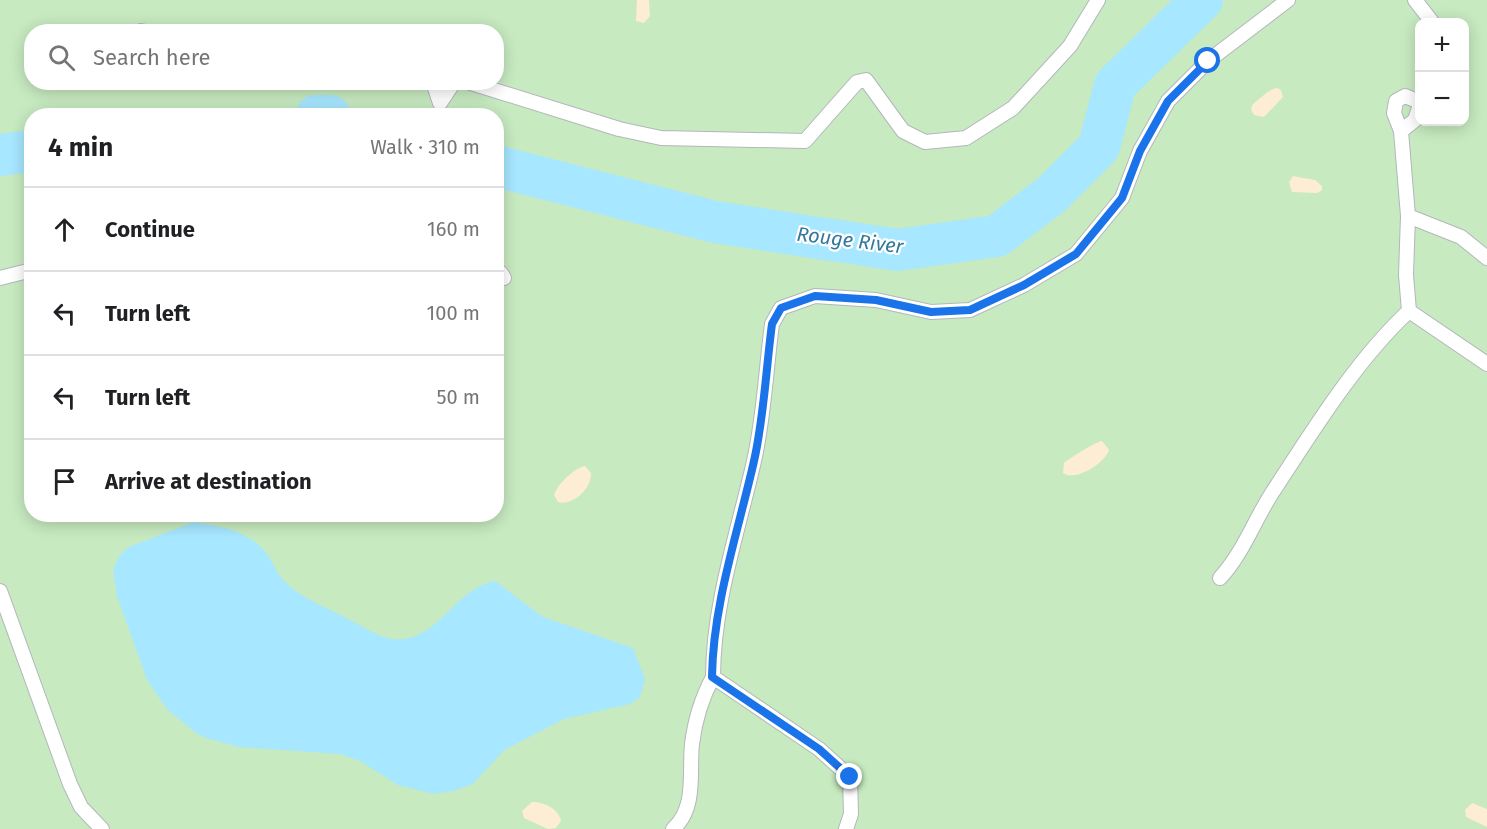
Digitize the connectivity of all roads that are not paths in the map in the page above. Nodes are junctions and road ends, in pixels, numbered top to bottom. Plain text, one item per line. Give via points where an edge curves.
1 (1098, 0) edge
2 (1288, 0) edge
3 (1415, 0) edge
4 (1429, 18) edge
5 (436, 90) edge
6 (449, 90) edge
7 (494, 90) edge
8 (1415, 101) edge
9 (1415, 120) edge
10 (1401, 131) junction
11 (1408, 216) junction
12 (1487, 258) edge
13 (24, 272) edge
14 (0, 278) edge
15 (1409, 310) junction
16 (1487, 364) edge
17 (1220, 578) dead end
18 (0, 591) edge
19 (712, 677) junction
20 (102, 829) edge
21 (673, 829) edge
22 (846, 829) edge

1 - 7 lane via 1070,46 1013,108 966,138 925,141 903,131 866,80 857,82 805,141 771,142 661,138
2 - 19 lane via 1208,61 1168,101 1140,151 1122,198 1076,254 1050,270 970,310 931,312 876,300 815,296 781,308 772,324 755,458 713,644
3 - 4 lane
5 - 6 lane via 440,103
8 - 10 lane via 1405,96 1396,101 1394,113
9 - 10 lane
10 - 11 lane
11 - 12 lane via 1461,237
11 - 15 lane
13 - 14 lane
15 - 16 lane
15 - 17 lane via 1389,329 1332,404 1272,494 1236,561
18 - 20 lane via 70,784 81,807
19 - 21 lane via 700,702 686,810
19 - 22 lane via 819,749 850,777 851,814

